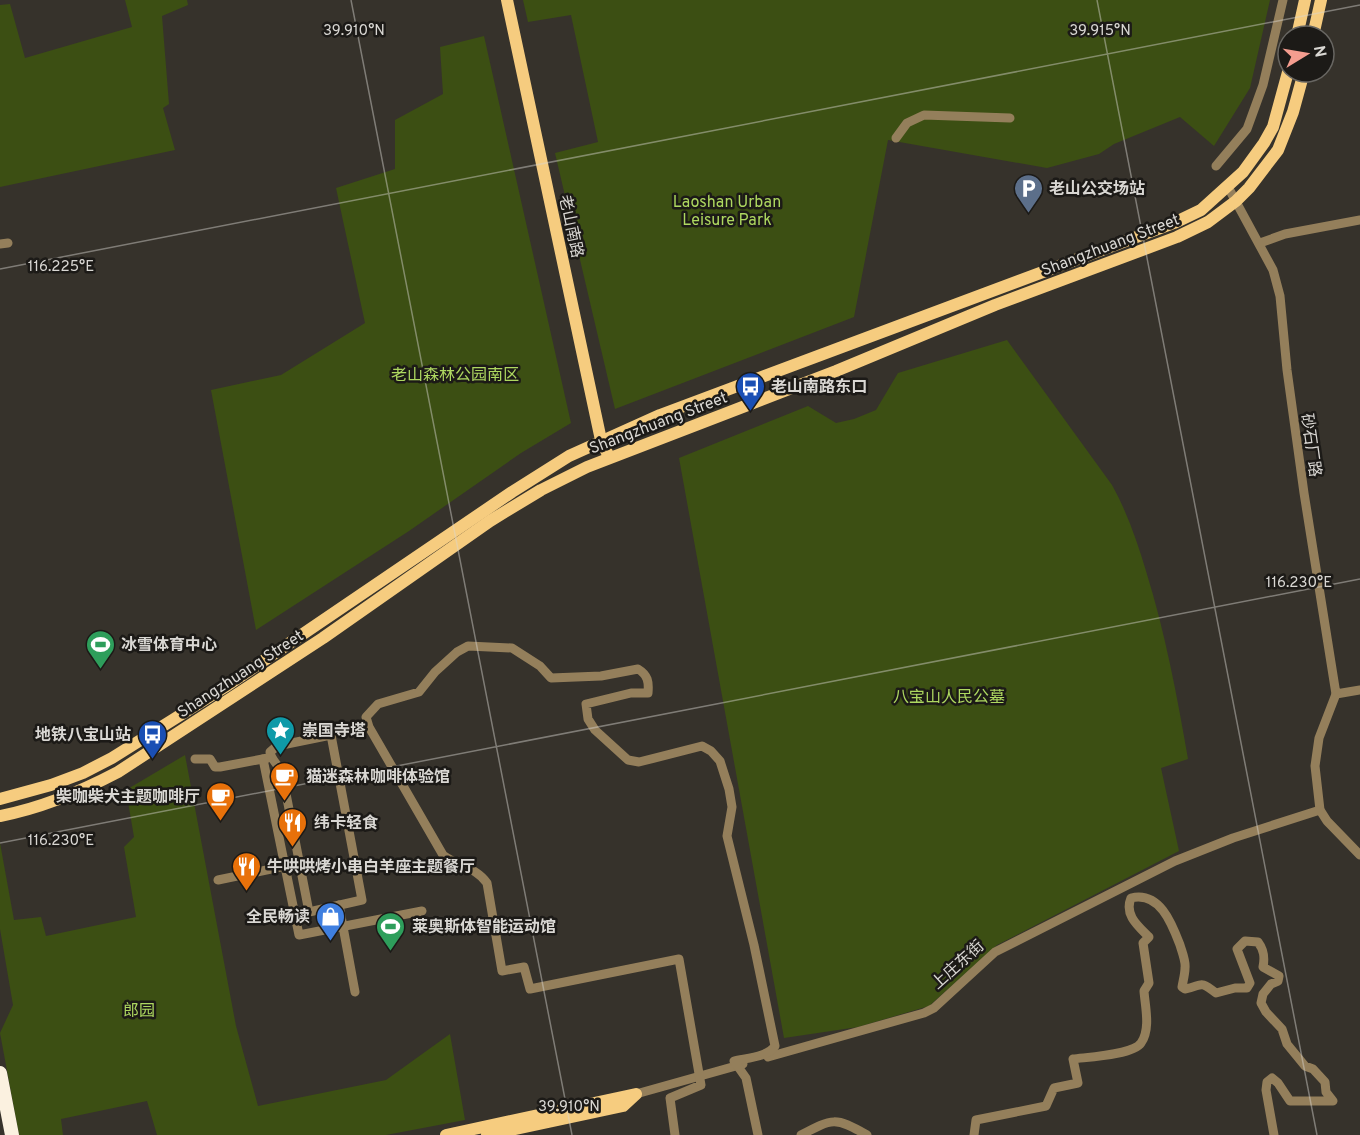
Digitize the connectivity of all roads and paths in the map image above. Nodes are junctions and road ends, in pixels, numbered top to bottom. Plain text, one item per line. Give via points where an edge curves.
1 (507, 0) edge
2 (1283, 0) edge
3 (1305, 0) edge
4 (1321, 0) edge
5 (1300, 24) edge
6 (1315, 24) edge
7 (1285, 84) edge
8 (1301, 84) edge
9 (1010, 118) dead end
10 (896, 138) dead end
11 (1216, 166) dead end
12 (1228, 186) junction
13 (1236, 201) junction
14 (1360, 220) edge
15 (1260, 243) junction
16 (601, 440) junction
17 (609, 457) junction
18 (1360, 690) edge
19 (1336, 694) junction
20 (267, 758) junction
21 (195, 759) dead end
22 (0, 799) edge
23 (1320, 810) junction
24 (0, 816) edge
25 (1360, 855) edge
26 (300, 863) junction
27 (285, 866) junction
28 (218, 880) dead end
29 (339, 905) junction
30 (422, 911) dead end
31 (343, 926) junction
32 (355, 992) dead end
33 (0, 1073) edge
34 (636, 1094) junction
35 (12, 1135) edge
36 (446, 1135) edge
37 (487, 1135) edge
38 (675, 1135) edge
39 (758, 1135) edge
40 (801, 1135) edge
41 (867, 1135) edge
42 (974, 1135) edge
43 (1274, 1135) edge

1 - 16 main road, 老山南路
2 - 11 street via 1263,85 1247,129
3 - 5 main road
4 - 6 main road
7 - 12 main road, Shangzhuang Street via 1273,127 1243,172
8 - 13 main road, Shangzhuang Street via 1278,150
9 - 10 street via 924,115 907,123
12 - 13 street, 砂石厂路
12 - 16 main road, Shangzhuang Street via 1201,210 1174,223
13 - 15 street, 砂石厂路
13 - 17 main road, Shangzhuang Street via 1208,222 1177,237
14 - 15 street via 1285,234
15 - 19 street, 砂石厂路 via 1280,296 1304,494
16 - 17 main road, 老山南路
16 - 22 main road, Shangzhuang Street via 481,512 225,687 112,758 51,785
17 - 24 main road, Shangzhuang Street via 541,490 490,521 323,639 118,772 57,801
18 - 19 street
19 - 23 street via 1319,738 1315,766
20 - 21 street via 220,767 210,759
20 - 26 street via 280,766
20 - 27 street
20 - 29 street via 277,746 331,735 362,900
23 - 25 street
23 - 34 street, 上庄东街 via 1175,861 995,952 924,1013
26 - 27 street
26 - 29 street via 309,912
27 - 28 street
27 - 31 street via 299,935
29 - 31 street
30 - 31 street
31 - 32 street
33 - 35 highway
34 - 36 main road, 上庄东街
34 - 37 main road, 上庄东街 via 623,1106
38 - 39 street via 670,1098 701,1084 679,959 530,988 524,967 502,971 487,883 480,874 443,855 369,727 366,717 378,704 418,692 435,672 468,646 512,648 551,678 601,676 638,669 645,673 648,693 586,704 588,719 596,730 628,760 639,762 702,746 720,761 732,807 727,836 775,1046 767,1053 734,1061 746,1078
40 - 41 street via 838,1120
42 - 43 street via 976,1120 1046,1106 1054,1088 1078,1083 1073,1059 1134,1050 1142,1042 1147,1022 1144,991 1149,983 1143,943 1149,937 1133,922 1129,912 1128,904 1136,897 1166,912 1186,967 1182,987 1185,989 1200,983 1216,993 1247,988 1250,983 1237,949 1245,942 1258,942 1265,958 1263,967 1279,976 1263,994 1261,1003 1282,1029 1287,1044 1324,1082 1333,1101 1290,1101 1272,1078 1266,1090

